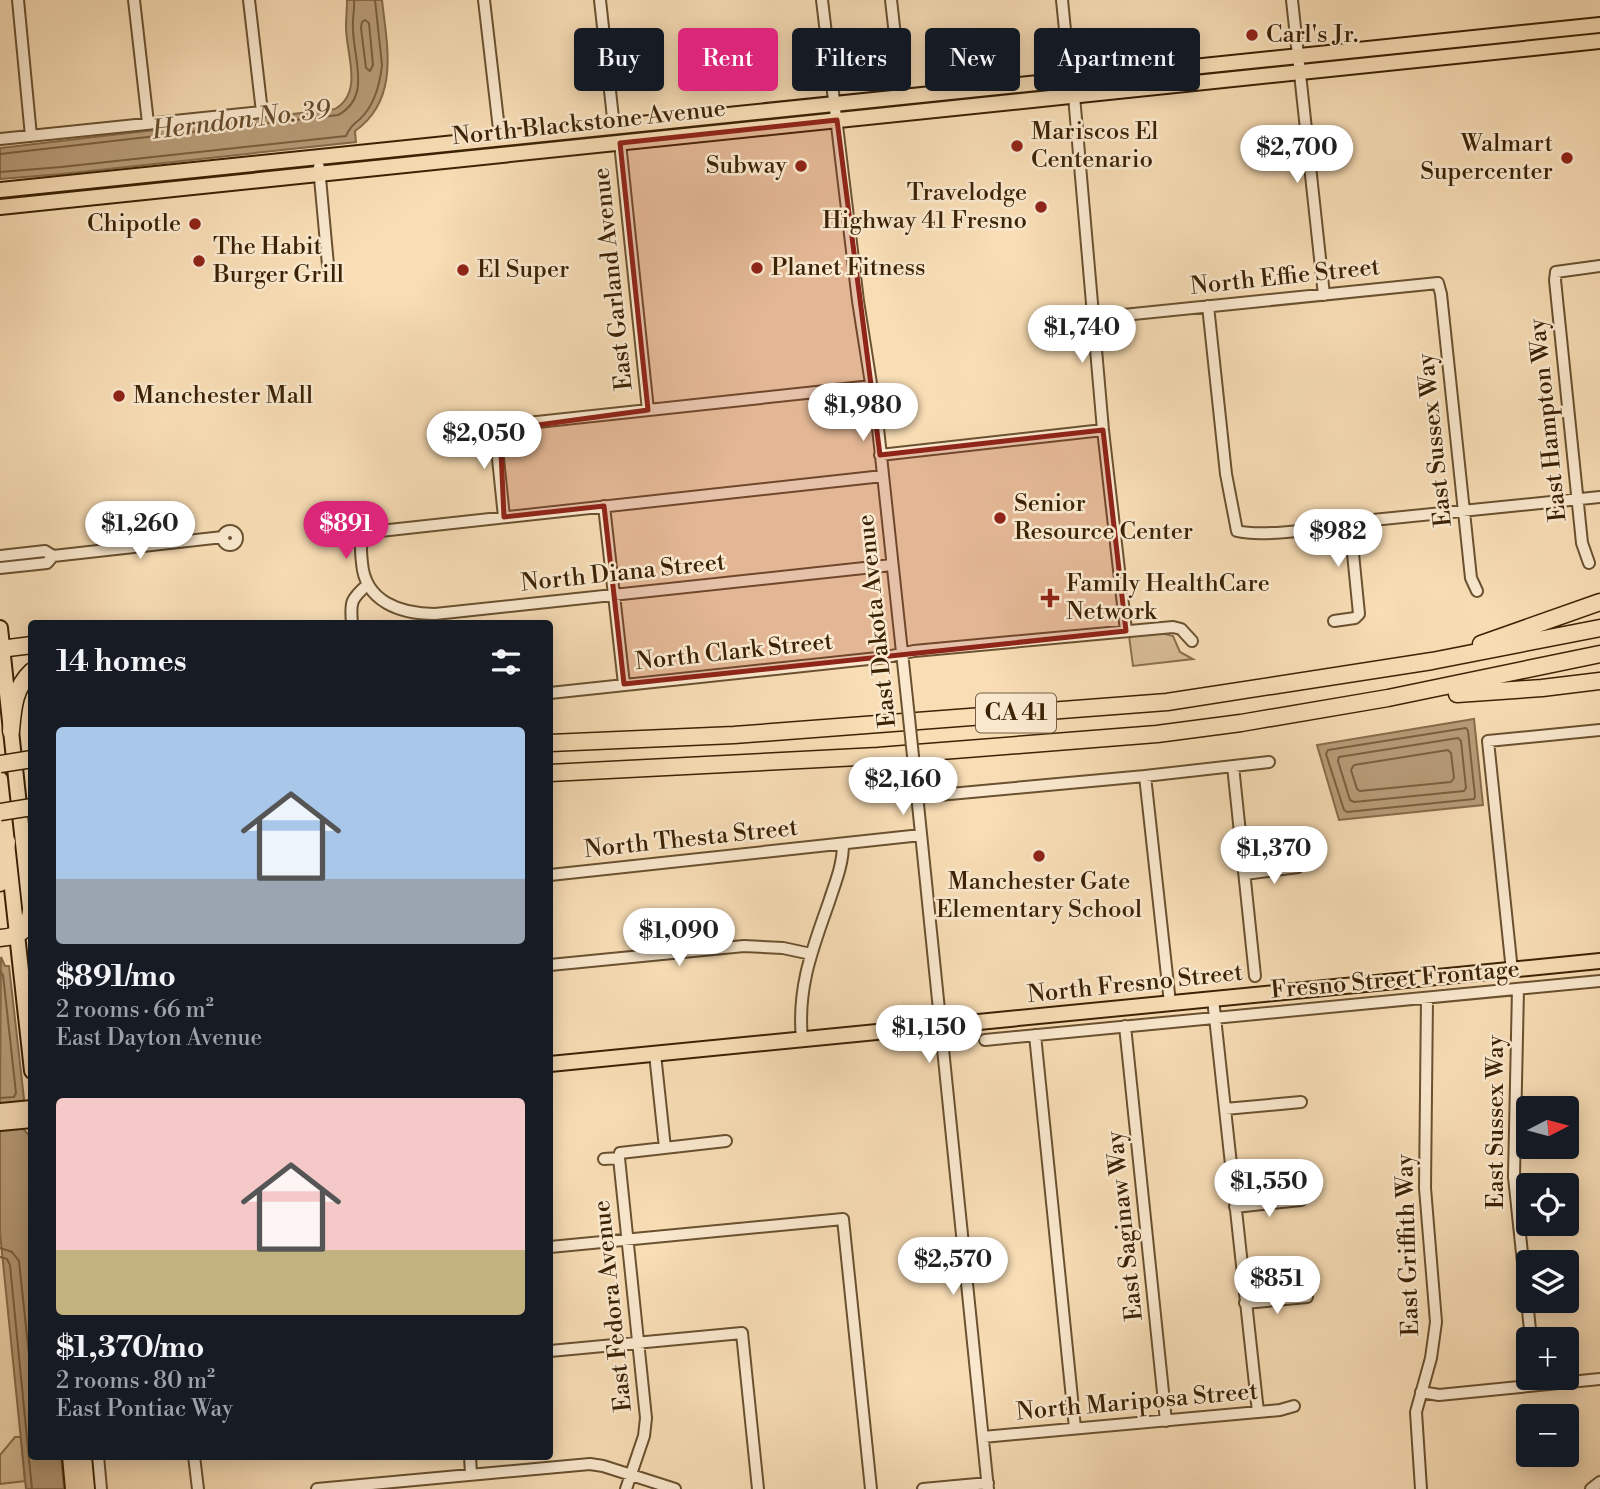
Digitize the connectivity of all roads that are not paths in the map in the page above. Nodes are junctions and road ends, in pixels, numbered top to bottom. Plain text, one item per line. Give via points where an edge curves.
1 (18, 0) edge
2 (134, 0) edge
3 (249, 0) edge
4 (484, 0) edge
5 (600, 0) edge
6 (822, 0) edge
7 (891, 0) edge
8 (1062, 0) edge
9 (1293, 0) edge
10 (1600, 25) edge
11 (1065, 28) edge
12 (1600, 33) edge
13 (1600, 41) edge
14 (1563, 45) junction
15 (1299, 56) junction
16 (1200, 66) edge
17 (1301, 72) junction
18 (1034, 83) edge
19 (1045, 91) edge
20 (1074, 91) edge
21 (1074, 96) junction
22 (902, 97) junction
23 (1029, 101) junction
24 (835, 104) junction
25 (837, 120) junction
26 (673, 121) junction
27 (148, 124) junction
28 (614, 127) junction
29 (31, 136) junction
30 (500, 138) junction
31 (0, 139) edge
32 (620, 143) junction
33 (533, 152) junction
34 (318, 158) junction
35 (418, 164) junction
36 (320, 174) junction
37 (0, 190) edge
38 (0, 207) edge
39 (328, 265) dead end
40 (1600, 266) edge
41 (1438, 283) joint
42 (1324, 295) junction
43 (1208, 306) junction
44 (1094, 318) junction
45 (872, 386) junction
46 (648, 410) junction
47 (1103, 430) junction
48 (880, 455) junction
49 (883, 476) junction
50 (1600, 497) edge
51 (1577, 500) junction
52 (604, 506) junction
53 (1464, 511) junction
54 (504, 517) junction
55 (1350, 523) junction
56 (223, 537) dead end
57 (0, 556) edge
58 (53, 556) junction
59 (1589, 563) dead end
60 (892, 565) junction
61 (0, 568) edge
62 (367, 585) junction
63 (1477, 592) dead end
64 (614, 595) junction
65 (1600, 602) edge
66 (352, 620) edge
67 (1334, 621) dead end
68 (0, 628) edge
69 (1600, 628) edge
70 (1126, 631) junction
71 (1192, 641) dead end
72 (28, 645) edge
73 (1, 648) edge
74 (902, 653) junction
75 (1600, 654) edge
76 (1432, 661) junction
77 (28, 676) edge
78 (1600, 681) edge
79 (624, 684) junction
80 (553, 692) edge
81 (1388, 698) junction
82 (1600, 730) edge
83 (11, 731) junction
84 (553, 741) edge
85 (28, 760) edge
86 (1269, 762) dead end
87 (0, 764) edge
88 (1233, 766) junction
89 (28, 769) edge
90 (0, 771) edge
91 (553, 775) edge
92 (1145, 776) junction
93 (0, 779) edge
94 (917, 797) junction
95 (28, 806) edge
96 (0, 807) edge
97 (28, 807) edge
98 (0, 812) edge
99 (921, 835) junction
100 (7, 842) junction
101 (843, 844) junction
102 (1298, 867) dead end
103 (1245, 874) junction
104 (553, 875) edge
105 (0, 883) edge
106 (28, 890) edge
107 (28, 923) edge
108 (8, 937) edge
109 (811, 954) junction
110 (1600, 961) edge
111 (553, 965) edge
112 (1511, 971) junction
113 (1255, 976) dead end
114 (1600, 981) edge
115 (1518, 989) junction
116 (1427, 998) junction
117 (1213, 999) junction
118 (1170, 1003) junction
119 (1215, 1018) junction
120 (941, 1026) junction
121 (1125, 1026) junction
122 (1035, 1035) junction
123 (802, 1039) junction
124 (985, 1040) dead end
125 (28, 1049) edge
126 (656, 1054) junction
127 (553, 1064) edge
128 (1301, 1102) dead end
129 (1225, 1109) junction
130 (0, 1111) edge
131 (26, 1115) edge
132 (0, 1124) edge
133 (726, 1141) dead end
134 (665, 1148) junction
135 (619, 1158) junction
136 (604, 1159) dead end
137 (1301, 1200) dead end
138 (1235, 1207) junction
139 (628, 1241) junction
140 (553, 1247) edge
141 (1307, 1297) dead end
142 (1245, 1303) junction
143 (1530, 1327) edge
144 (638, 1343) junction
145 (553, 1351) edge
146 (1600, 1379) edge
147 (1579, 1380) edge
148 (1516, 1384) edge
149 (1420, 1392) junction
150 (1294, 1406) dead end
151 (1258, 1412) junction
152 (1166, 1421) junction
153 (1075, 1428) junction
154 (983, 1437) junction
155 (70, 1460) edge
156 (84, 1460) edge
157 (98, 1460) edge
158 (194, 1460) edge
159 (470, 1460) edge
160 (471, 1474) junction
161 (631, 1475) junction
162 (1600, 1482) edge
163 (988, 1486) edge
164 (73, 1489) edge
165 (87, 1489) edge
166 (101, 1489) edge
167 (198, 1489) edge
168 (319, 1489) edge
169 (626, 1489) edge
170 (675, 1489) edge
171 (758, 1489) edge
172 (871, 1489) edge
173 (923, 1489) edge
174 (1421, 1489) edge
175 (1591, 1489) edge

1 - 29 street
2 - 27 street
3 - 27 street via 262,112
4 - 30 street
5 - 28 street
6 - 24 street, East Dakota Avenue
7 - 22 street
8 - 11 street
9 - 15 street
10 - 15 main road, North Blackstone Avenue
12 - 14 main road via 1572,36
13 - 14 main road, North Blackstone Avenue
14 - 17 main road, North Blackstone Avenue
15 - 16 main road, North Blackstone Avenue
15 - 17 street
17 - 21 main road, North Blackstone Avenue
17 - 42 street
18 - 22 main road, North Blackstone Avenue
19 - 23 main road
20 - 21 main road
21 - 23 main road, North Blackstone Avenue
21 - 44 street
22 - 24 main road, North Blackstone Avenue
23 - 25 main road, North Blackstone Avenue
24 - 25 street, East Dakota Avenue
24 - 26 main road, North Blackstone Avenue
25 - 32 main road, North Blackstone Avenue
25 - 45 street, East Dakota Avenue
26 - 28 main road, North Blackstone Avenue
26 - 32 main road via 666,129 625,134
27 - 29 street
28 - 30 main road, North Blackstone Avenue
28 - 33 main road via 606,136
29 - 31 street
30 - 34 main road, North Blackstone Avenue
30 - 35 main road via 492,148
32 - 33 main road, North Blackstone Avenue
32 - 46 street, East Garland Avenue
33 - 35 main road, North Blackstone Avenue
34 - 36 street
34 - 37 main road, North Blackstone Avenue
35 - 36 main road, North Blackstone Avenue
36 - 38 main road, North Blackstone Avenue
36 - 39 street
40 - 51 street, East Hampton Way via 1556,272 1555,280
41 - 42 street, North Effie Street
41 - 53 street, East Sussex Way
42 - 43 street, North Effie Street
43 - 44 street, North Effie Street
43 - 55 street via 1237,531
44 - 47 street
45 - 46 street
45 - 48 street, East Dakota Avenue
46 - 54 street via 509,425 500,430 496,439
47 - 48 street
47 - 70 street
48 - 49 street, East Dakota Avenue
49 - 52 street
49 - 60 street, East Dakota Avenue
50 - 51 street
51 - 53 street
51 - 59 street, East Hampton Way
52 - 54 street
52 - 64 street
53 - 55 street
53 - 63 street, East Sussex Way via 1471,578
54 - 62 street via 372,531 363,536 360,545
55 - 67 street via 1359,614
56 - 58 street
57 - 58 street via 45,551
58 - 61 street via 47,563
60 - 64 street, North Diana Street
60 - 74 street, East Dakota Avenue
62 - 64 street, North Diana Street via 385,602 421,614
62 - 66 street via 350,606
64 - 79 street
65 - 76 highway
68 - 73 main road
69 - 76 highway, CA 41
70 - 71 street, North Clark Street via 1173,627
70 - 74 street, North Clark Street
72 - 73 highway
73 - 83 main road
74 - 79 street, North Clark Street
74 - 94 street, East Dakota Avenue, bridge
75 - 81 highway, CA 41
76 - 84 highway, CA 41 via 1167,702 734,735
77 - 83 highway via 16,694
78 - 81 highway
79 - 80 street, North Clark Street
81 - 91 highway, CA 41 via 1157,734
82 - 112 street via 1488,741
83 - 106 main road
85 - 87 highway, bridge
86 - 88 street
88 - 92 street
88 - 103 street
89 - 90 highway
92 - 94 street
92 - 118 street
93 - 100 main road
94 - 99 street, East Dakota Avenue
95 - 96 highway, bridge
97 - 98 highway, bridge
99 - 101 street, North Thesta Street
99 - 120 street, East Dakota Avenue
100 - 105 highway
100 - 108 main road
101 - 104 street, North Thesta Street
101 - 109 street via 841,866
102 - 103 street
103 - 113 street
107 - 108 highway via 23,931
108 - 125 main road
109 - 111 street via 744,946
109 - 123 street via 802,987
110 - 112 main road, North Fresno Street
112 - 117 main road, North Fresno Street
114 - 115 street, Fresno Street Frontage
115 - 116 street, Fresno Street Frontage
115 - 143 street, East Sussex Way via 1514,1177
116 - 119 street, Fresno Street Frontage
116 - 149 street, East Griffith Way via 1425,1188 1436,1322
117 - 118 main road, North Fresno Street
117 - 119 street
118 - 120 main road, North Fresno Street
119 - 121 street, Fresno Street Frontage
119 - 129 street
120 - 123 main road, North Fresno Street
120 - 154 street, East Dakota Avenue
121 - 122 street, Fresno Street Frontage
121 - 152 street, East Saginaw Way
122 - 124 street, Fresno Street Frontage
122 - 153 street
123 - 126 main road, North Fresno Street
126 - 127 main road, North Fresno Street
126 - 134 street
128 - 129 street
129 - 138 street
130 - 131 main road
131 - 132 main road
133 - 134 street
134 - 135 street via 620,1153
135 - 136 street
135 - 139 street, East Fedora Avenue
137 - 138 street
138 - 142 street
139 - 140 street
139 - 144 street, East Fedora Avenue
139 - 172 street via 843,1219
141 - 142 street
142 - 151 street
144 - 145 street
144 - 161 street, East Fedora Avenue via 646,1418
144 - 171 street via 743,1333
146 - 147 street
148 - 149 street via 1439,1395
149 - 174 street, East Griffith Way via 1416,1425
150 - 151 street, North Mariposa Street
151 - 152 street, North Mariposa Street
152 - 153 street, North Mariposa Street
153 - 154 street, North Mariposa Street
154 - 163 street, East Dakota Avenue
155 - 164 main road
156 - 165 main road
157 - 166 street
158 - 167 street
159 - 160 street
160 - 161 street via 590,1464
160 - 168 street
161 - 169 street, East Fedora Avenue
161 - 170 street
162 - 175 street
163 - 173 street

